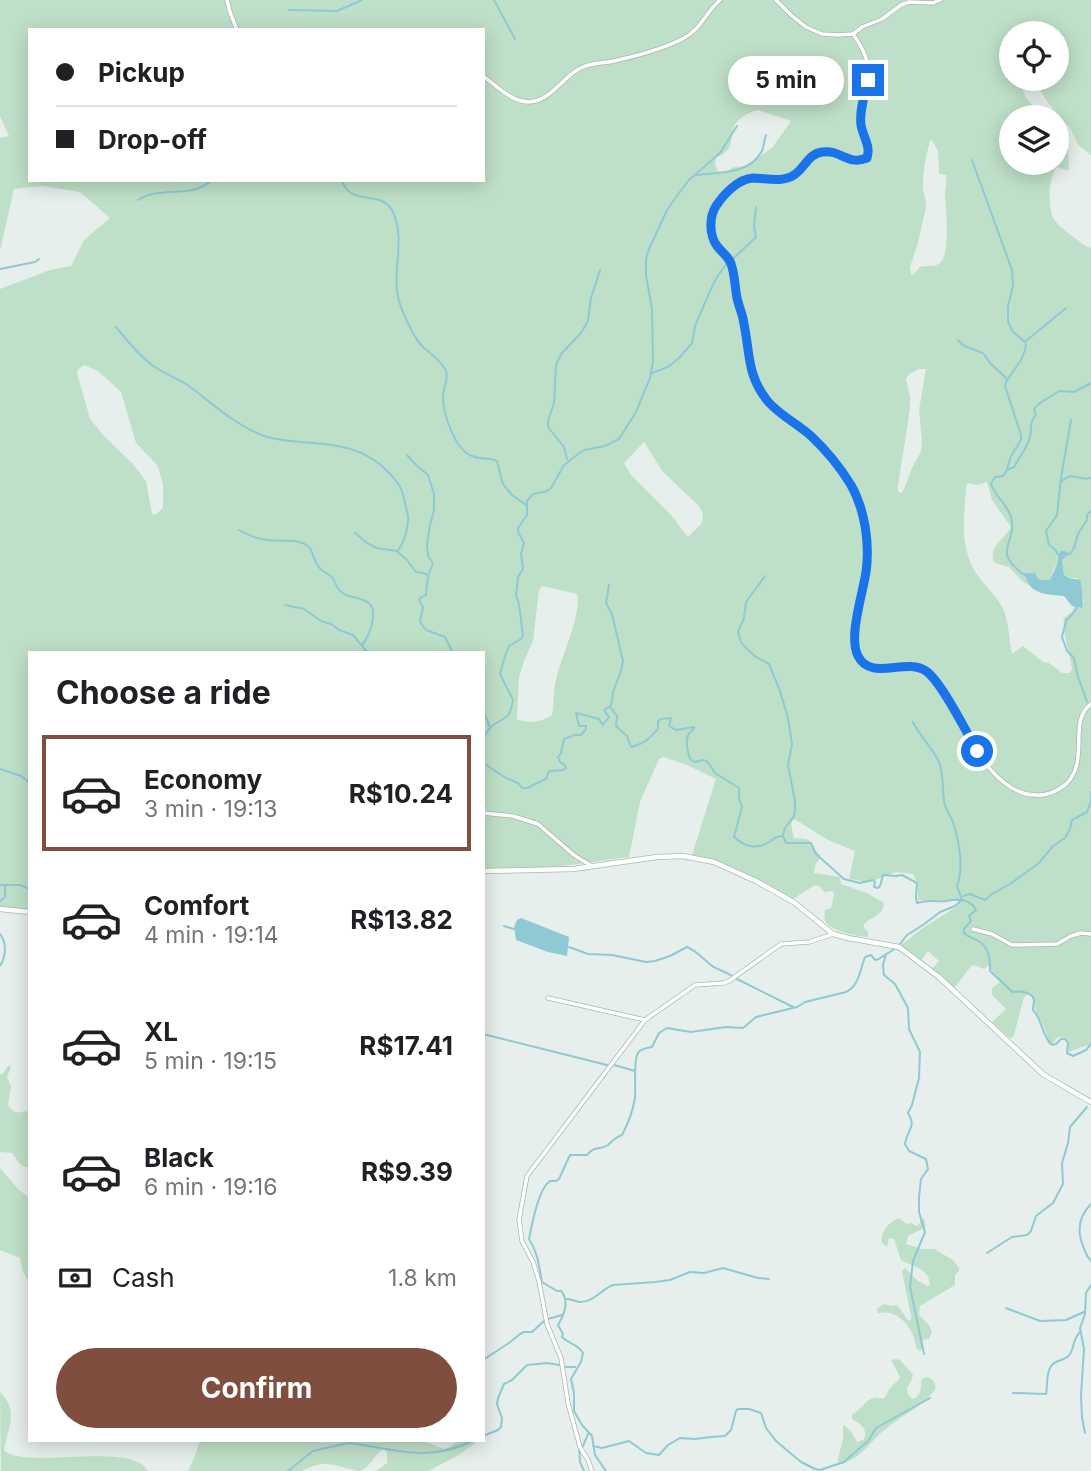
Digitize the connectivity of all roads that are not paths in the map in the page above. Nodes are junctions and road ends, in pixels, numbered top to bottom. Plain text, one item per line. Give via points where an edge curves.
1 (227, 0) edge
2 (720, 0) edge
3 (776, 0) edge
4 (940, 0) edge
5 (236, 28) edge
6 (853, 34) junction
7 (485, 77) edge
8 (1091, 704) edge
9 (485, 813) edge
10 (592, 866) junction
11 (485, 871) edge
12 (0, 909) edge
13 (28, 912) edge
14 (973, 929) dead end
15 (833, 934) junction
16 (1091, 934) edge
17 (548, 998) dead end
18 (645, 1020) junction
19 (1091, 1101) edge
20 (592, 1471) edge

1 - 5 street
2 - 7 street via 687,37 662,49 588,65 531,102 514,99
3 - 6 street via 806,27 822,34
4 - 6 street via 901,5
6 - 8 street via 869,69 861,115 867,158 853,161 821,152 795,175 750,178 729,189 715,208 712,233 732,266 752,375 767,401 834,460 852,486 864,516 867,571 854,635 858,656 868,666 907,665 925,670 995,775 1016,791 1034,796 1059,790 1069,782 1079,765 1081,718
9 - 10 street via 538,824
10 - 11 main road
10 - 15 main road via 684,856 713,862 795,903
12 - 13 main road
14 - 16 street via 1012,945 1057,944 1081,933
15 - 18 street via 776,946 729,981 695,985
15 - 19 main road via 898,947 939,977 1044,1076
17 - 18 street
18 - 20 street via 527,1176 519,1220 561,1358 580,1447

